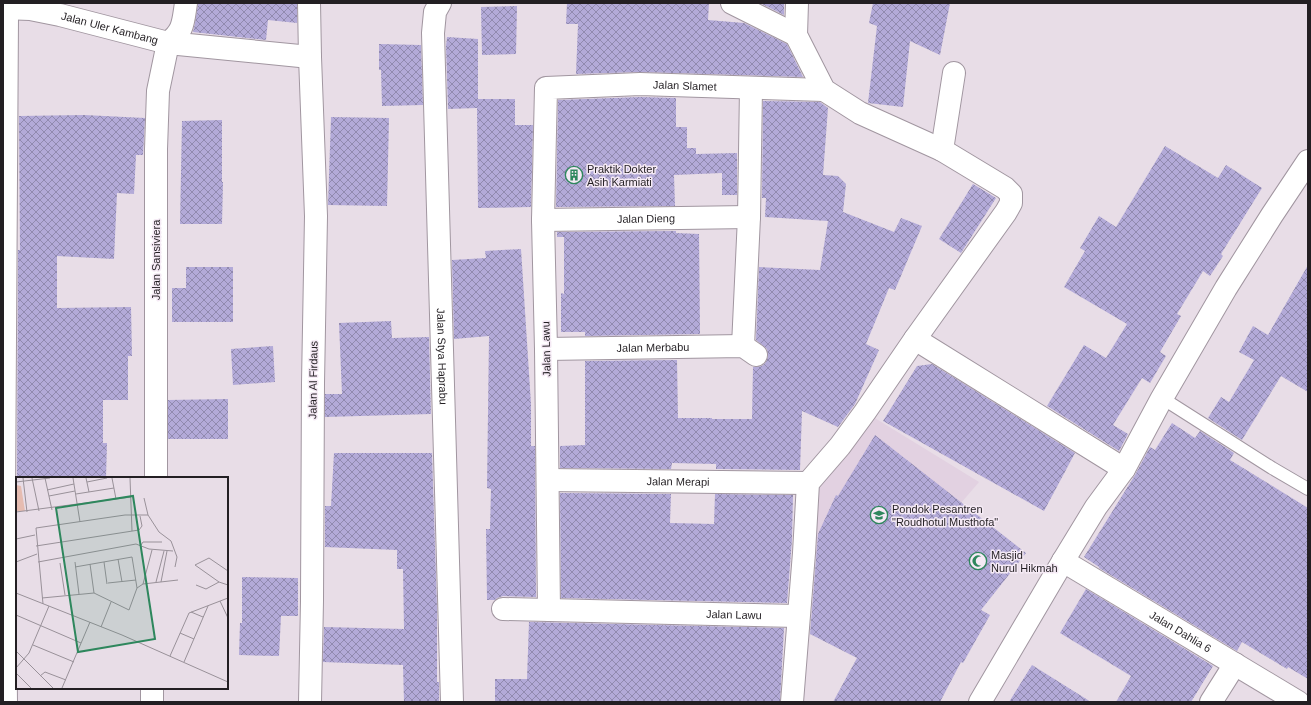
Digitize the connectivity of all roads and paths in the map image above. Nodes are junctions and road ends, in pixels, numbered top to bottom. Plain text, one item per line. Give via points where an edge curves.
1 (186, 3) edge
2 (310, 3) edge
3 (732, 3) edge
4 (797, 3) edge
5 (438, 7) edge
6 (5, 12) edge
7 (796, 35) junction
8 (168, 43) junction
9 (310, 57) junction
10 (954, 73) dead end
11 (546, 88) joint
12 (751, 88) junction
13 (824, 90) junction
14 (942, 150) junction
15 (5, 156) edge
16 (1308, 162) edge
17 (749, 217) junction
18 (543, 220) junction
19 (915, 339) junction
20 (546, 349) junction
21 (1162, 398) junction
22 (1124, 469) junction
23 (156, 477) edge
24 (548, 480) junction
25 (808, 483) junction
26 (1308, 489) edge
27 (8, 499) edge
28 (1063, 561) junction
29 (503, 609) dead end
30 (549, 610) junction
31 (798, 616) junction
32 (1235, 664) junction
33 (152, 689) edge
34 (6, 702) edge
35 (152, 702) edge
36 (310, 702) edge
37 (452, 702) edge
38 (792, 702) edge
39 (980, 702) edge
40 (1211, 702) edge
41 (1298, 702) edge

1 - 8 street via 180,32
2 - 9 street, Jalan Al Firdaus
3 - 7 street
4 - 7 street
5 - 37 street, Jalan Stya Haprabu via 433,33
6 - 8 street, Jalan Uler Kambang via 30,9
6 - 15 street
7 - 13 street
8 - 9 street, Jalan Uler Kambang
8 - 23 street, Jalan Sansiviera via 158,91 156,135
9 - 36 street, Jalan Al Firdaus via 316,216
10 - 14 street
11 - 12 street, Jalan Slamet via 640,84
11 - 18 street, Jalan Lawu
12 - 13 street, Jalan Slamet
12 - 17 street
13 - 14 street via 860,113
14 - 19 street via 1006,188 1012,194 1011,203
15 - 27 street
16 - 21 street via 1226,288
17 - 18 street, Jalan Dieng
17 - 20 street, Jalan Merbabu via 750,351
18 - 20 street, Jalan Lawu
19 - 22 street
19 - 25 street via 840,446
20 - 24 street, Jalan Lawu
21 - 22 street
21 - 26 lane
22 - 28 street via 1096,507
24 - 25 street, Jalan Merapi
24 - 30 street, Jalan Lawu
25 - 31 street
27 - 34 street
28 - 32 street, Jalan Dahlia 6
28 - 39 street
29 - 30 street, Jalan Lawu
30 - 31 street, Jalan Lawu
31 - 38 street
32 - 40 street
32 - 41 street, Jalan Dahlia 6
33 - 35 street

